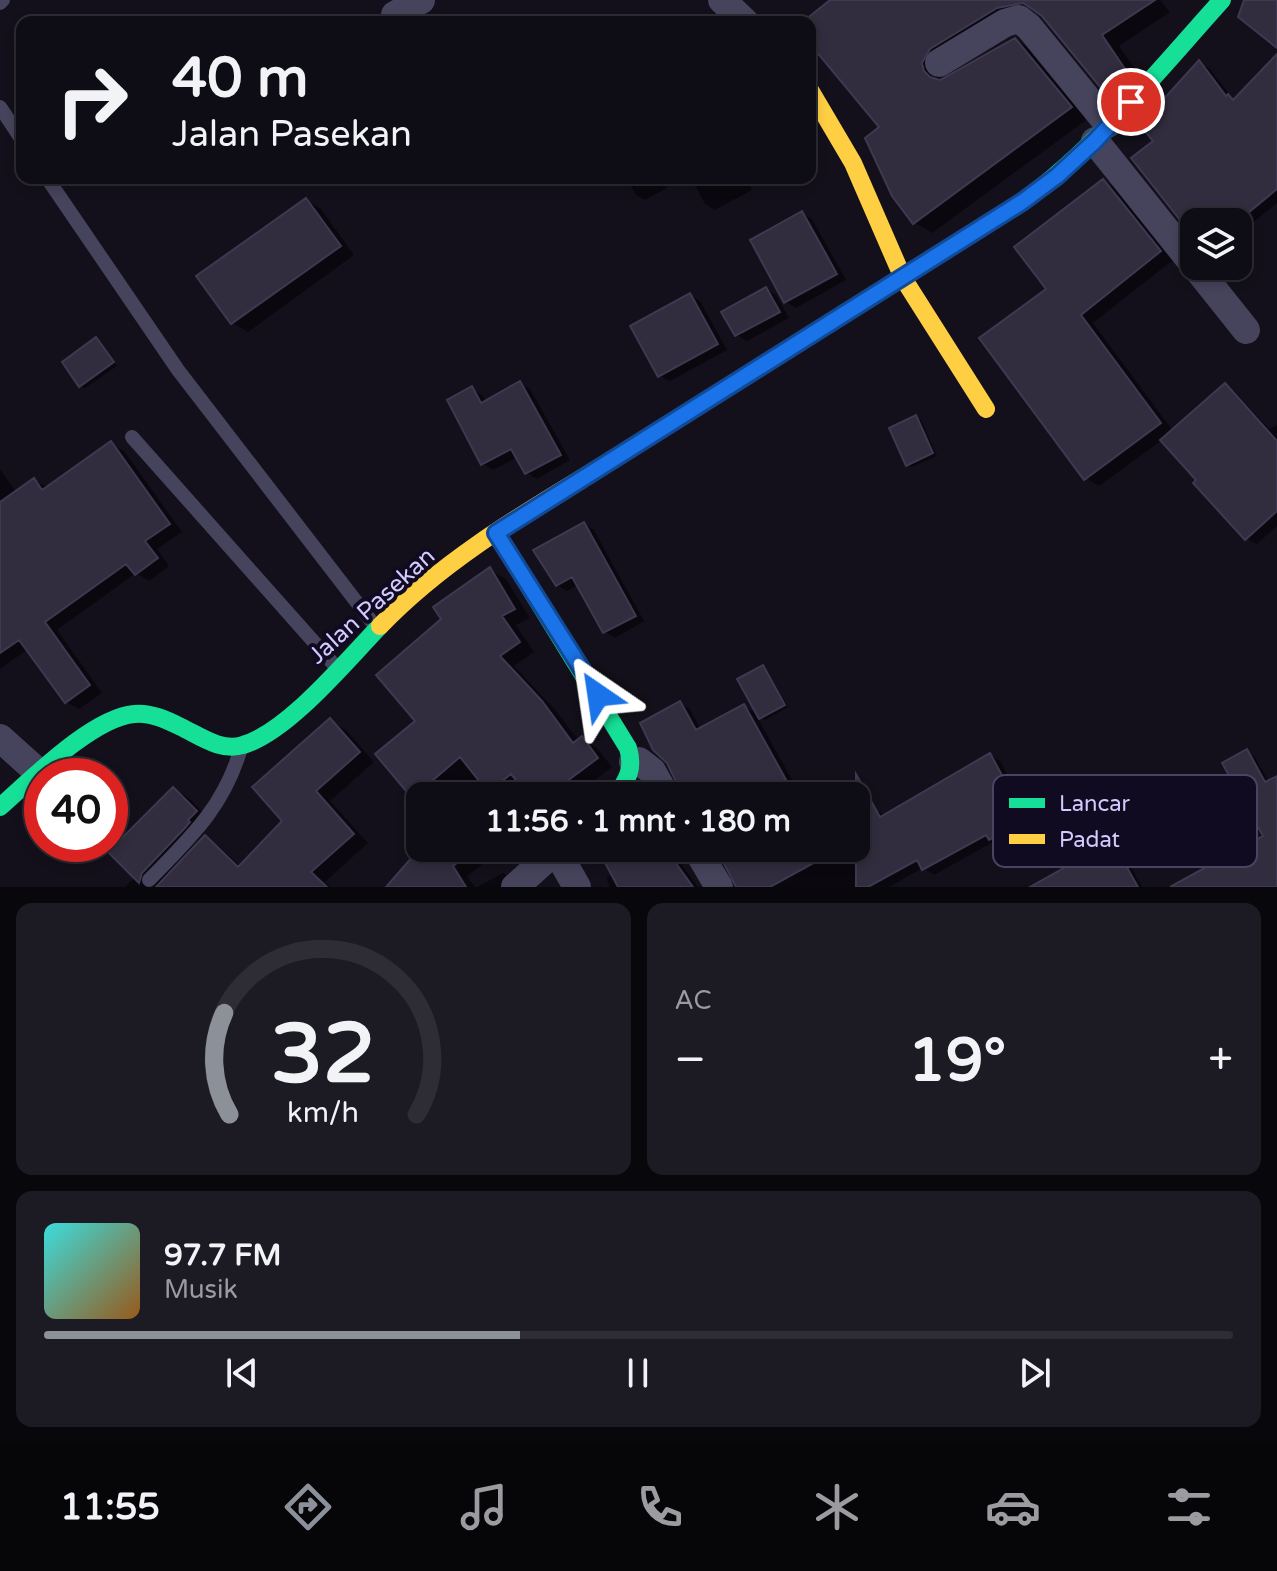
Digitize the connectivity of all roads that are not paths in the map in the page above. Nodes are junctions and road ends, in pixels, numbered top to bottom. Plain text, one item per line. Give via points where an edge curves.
1 (421, 0) edge
2 (722, 0) edge
3 (1222, 0) edge
4 (395, 15) dead end
5 (739, 16) edge
6 (939, 63) dead end
7 (816, 100) edge
8 (0, 107) edge
9 (16, 131) edge
10 (1101, 133) junction
11 (51, 184) edge
12 (1180, 246) edge
13 (906, 276) junction
14 (1205, 280) edge
15 (1246, 330) dead end
16 (986, 409) dead end
17 (132, 437) dead end
18 (496, 533) junction
19 (377, 629) junction
20 (337, 668) junction
21 (0, 738) edge
22 (242, 746) junction
23 (59, 758) edge
24 (24, 760) edge
25 (633, 762) junction
26 (625, 782) edge
27 (658, 782) edge
28 (24, 786) edge
29 (0, 807) edge
30 (543, 862) edge
31 (564, 862) edge
32 (704, 862) edge
33 (149, 880) dead end
34 (515, 887) edge
35 (577, 887) edge
36 (719, 887) edge

1 - 4 street
2 - 5 street
3 - 10 street, Jalan Pasekan
6 - 10 street via 1019,19
7 - 13 street via 853,163
8 - 9 lane
10 - 12 street
10 - 13 street, Jalan Pasekan via 1022,202
11 - 19 lane via 178,370
13 - 16 street
13 - 18 street, Jalan Pasekan
14 - 15 street
17 - 20 lane
18 - 19 street, Jalan Pasekan via 434,576
18 - 25 street via 618,729
19 - 20 street, Jalan Pasekan
20 - 22 street, Jalan Pasekan via 270,733
21 - 24 street
22 - 23 street via 213,743 161,719 130,714 102,726
22 - 33 lane via 234,774 206,822
25 - 26 street
25 - 27 street via 652,771
28 - 29 street
30 - 34 street
31 - 35 street
32 - 36 street

